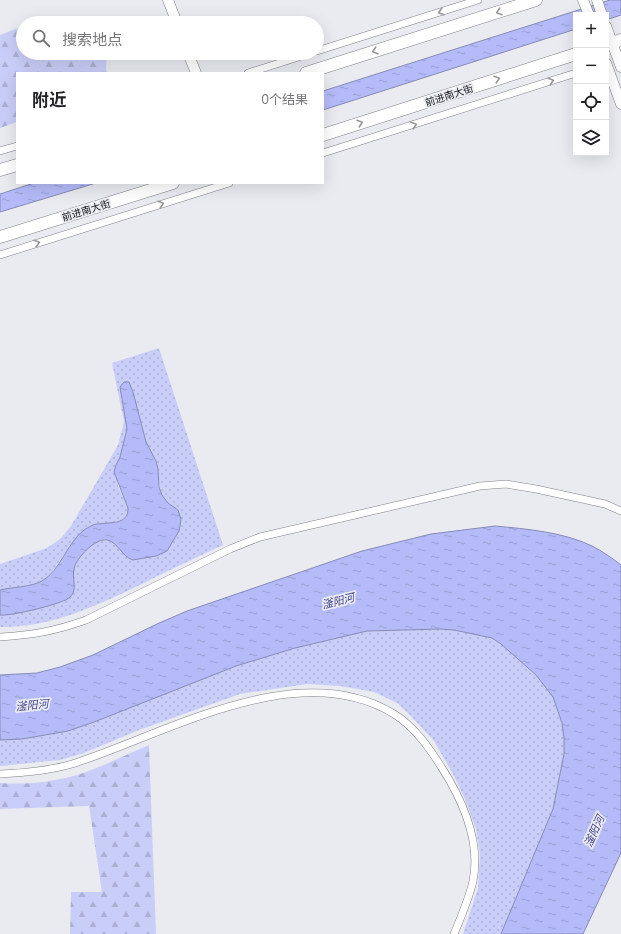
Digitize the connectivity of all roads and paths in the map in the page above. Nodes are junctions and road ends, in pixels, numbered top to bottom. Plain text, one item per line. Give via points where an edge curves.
1 (168, 0) edge
2 (478, 0) edge
3 (536, 0) edge
4 (583, 0) edge
5 (597, 0) edge
6 (588, 12) edge
7 (601, 12) edge
8 (174, 16) edge
9 (609, 33) edge
10 (613, 43) edge
11 (324, 49) edge
12 (573, 55) edge
13 (191, 60) edge
14 (289, 60) edge
15 (620, 62) edge
16 (609, 63) edge
17 (609, 71) edge
18 (196, 72) edge
19 (251, 72) edge
20 (309, 72) edge
21 (573, 74) edge
22 (621, 104) edge
23 (324, 135) edge
24 (16, 146) edge
25 (0, 151) edge
26 (324, 153) edge
27 (16, 165) edge
28 (0, 170) edge
29 (170, 184) edge
30 (226, 184) edge
31 (0, 238) edge
32 (0, 255) edge
33 (621, 511) edge
34 (0, 636) edge
35 (0, 774) edge
36 (454, 934) edge

1 - 8 main road
2 -> 11 street
3 -> 20 main road
4 - 6 main road
5 - 7 main road
9 - 10 main road
10 - 15 main road
23 -> 12 main road, 前进南大街
13 - 18 main road
14 - 19 street
15 - 16 street
17 - 22 main road
26 -> 21 street
24 - 25 street
27 - 28 main road
29 - 31 main road, 前进南大街
32 -> 30 street
33 - 34 street via 605,504 536,489 506,484 480,486 260,537 230,549 86,620 39,634
35 - 36 street via 32,773 67,765 196,718 243,703 284,694 339,694 374,703 396,715 432,752 449,779 469,823 473,841 473,879

